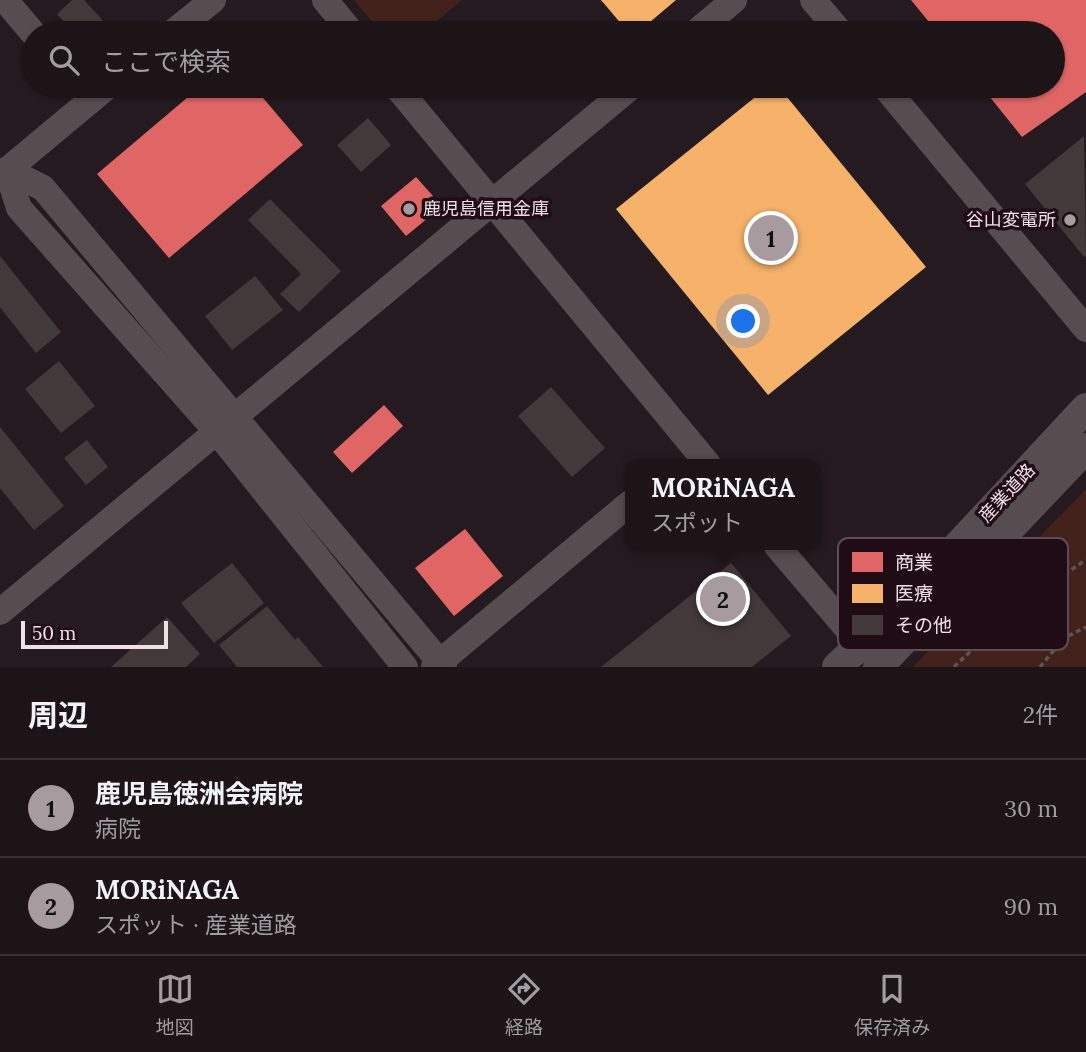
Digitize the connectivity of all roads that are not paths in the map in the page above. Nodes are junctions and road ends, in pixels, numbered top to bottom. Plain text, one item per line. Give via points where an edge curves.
1 (5, 0) edge
2 (213, 0) edge
3 (325, 0) edge
4 (734, 0) edge
5 (813, 0) edge
6 (23, 21) edge
7 (187, 21) edge
8 (342, 21) edge
9 (709, 21) edge
10 (831, 21) edge
11 (84, 98) edge
12 (406, 98) edge
13 (618, 98) edge
14 (894, 98) edge
15 (4, 173) edge
16 (492, 203) junction
17 (1086, 330) edge
18 (1086, 408) edge
19 (226, 424) junction
20 (1086, 448) edge
21 (694, 459) edge
22 (625, 507) edge
23 (973, 538) edge
24 (993, 538) edge
25 (780, 550) edge
26 (0, 612) edge
27 (838, 618) edge
28 (870, 656) edge
29 (439, 665) edge
30 (405, 667) edge
31 (837, 667) edge

1 - 6 street
2 - 7 street
3 - 8 street
4 - 9 street
5 - 10 street
11 - 15 street
12 - 16 street
13 - 16 street
14 - 17 street
15 - 19 street via 19,208
16 - 19 street
16 - 21 street
18 - 23 main road, 産業道路
19 - 26 street
19 - 29 street
19 - 30 street
20 - 24 main road, 産業道路
22 - 29 street
25 - 27 street
28 - 31 main road, 産業道路

